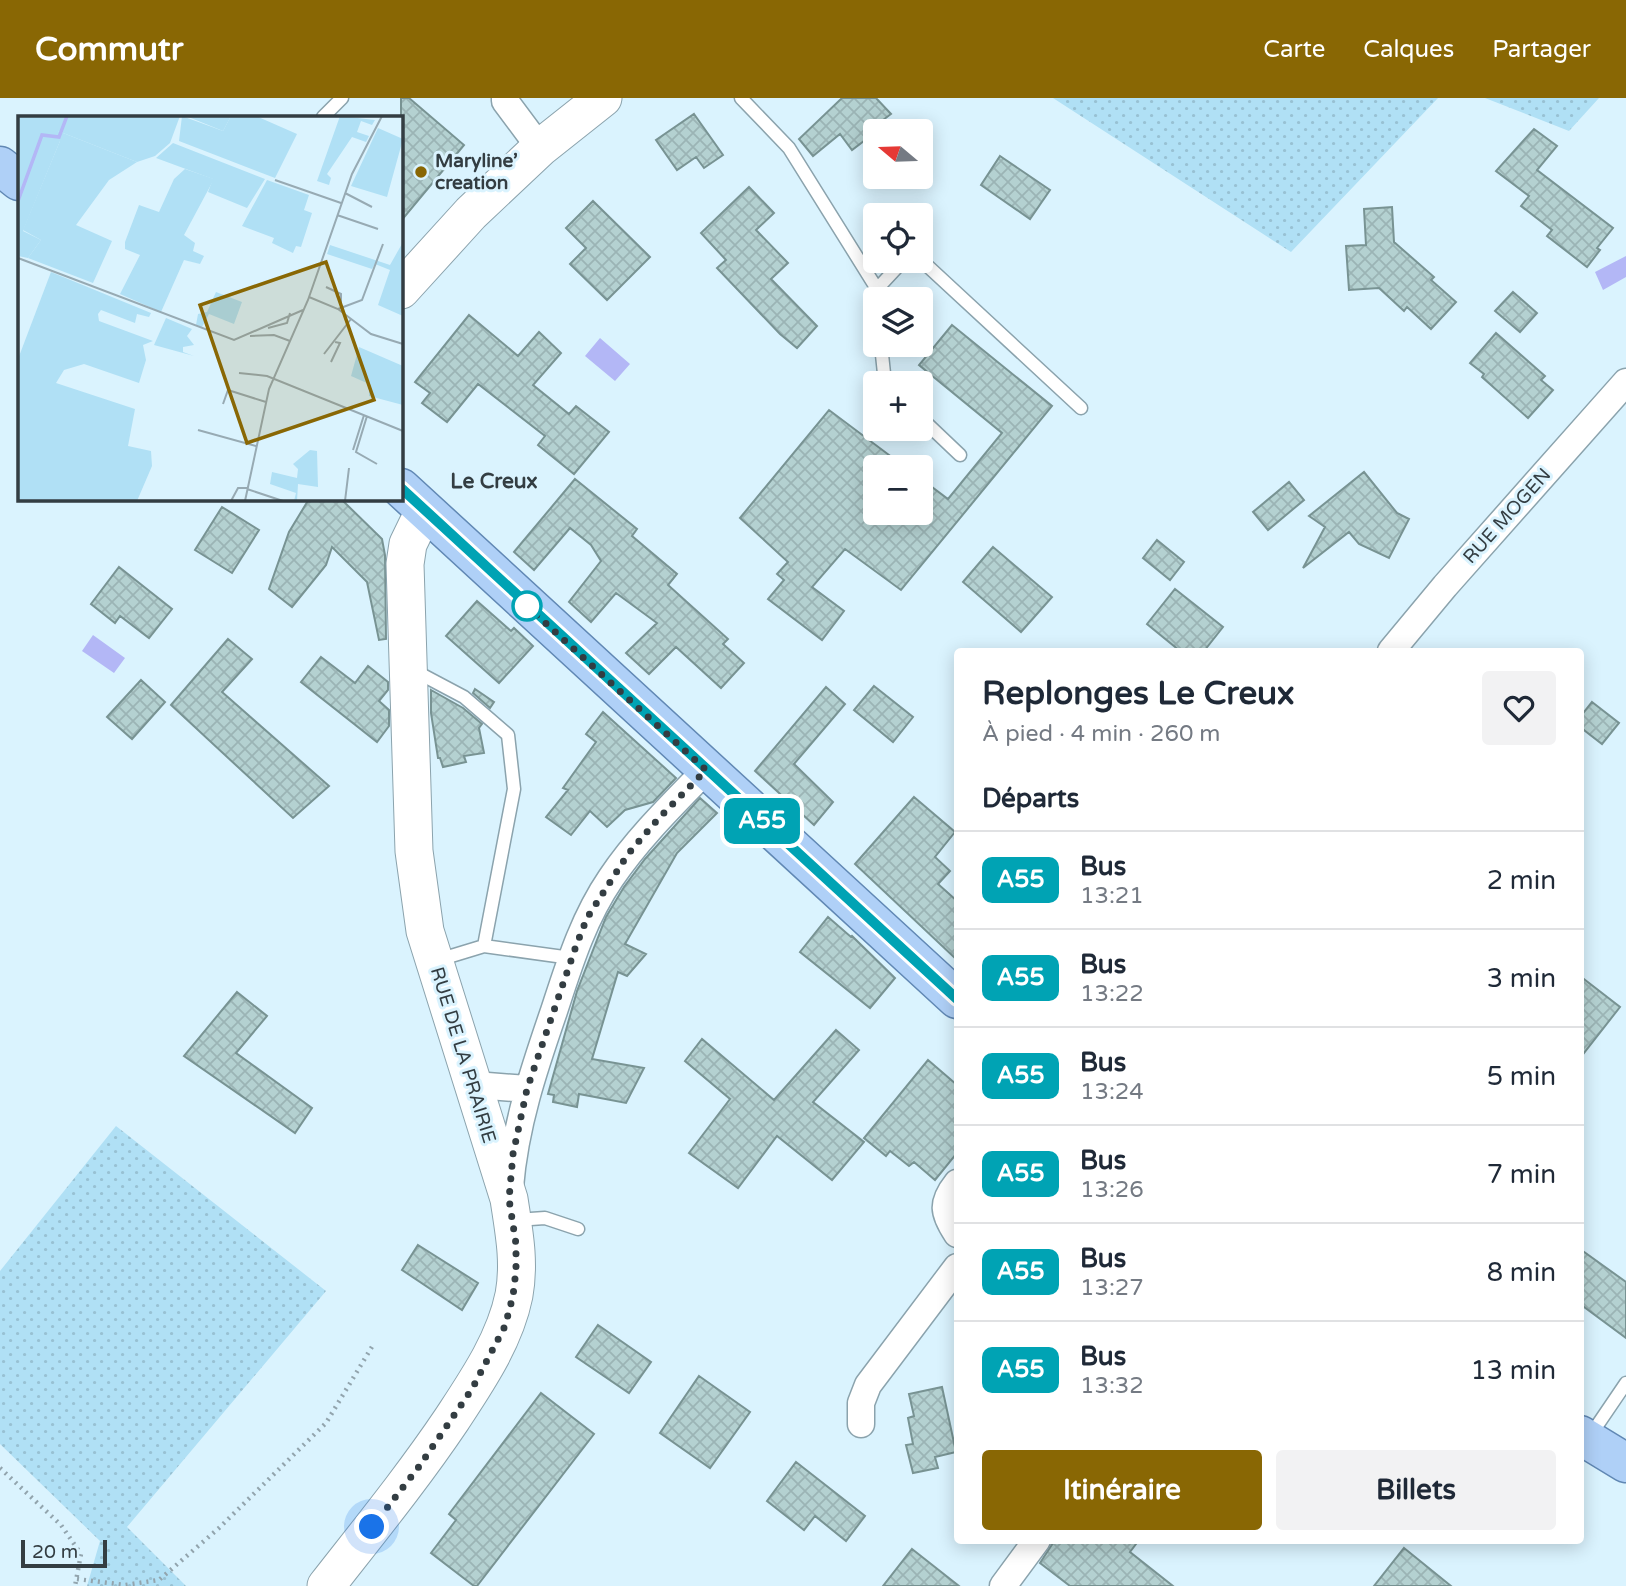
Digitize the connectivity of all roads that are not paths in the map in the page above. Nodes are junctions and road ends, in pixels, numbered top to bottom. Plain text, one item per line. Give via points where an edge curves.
1 (342, 98) edge
2 (603, 98) edge
3 (741, 98) edge
4 (503, 99) edge
5 (324, 116) edge
6 (540, 148) junction
7 (0, 166) edge
8 (18, 180) edge
9 (933, 271) edge
10 (894, 273) edge
11 (874, 287) edge
12 (883, 287) edge
13 (402, 289) edge
14 (1626, 382) edge
15 (1081, 408) dead end
16 (933, 429) edge
17 (960, 455) dead end
18 (413, 500) edge
19 (1393, 648) edge
20 (410, 669) junction
21 (706, 770) junction
22 (484, 946) junction
23 (571, 958) junction
24 (435, 961) junction
25 (954, 996) edge
26 (475, 1086) junction
27 (527, 1089) junction
28 (954, 1186) edge
29 (511, 1210) junction
30 (578, 1228) dead end
31 (954, 1230) edge
32 (954, 1271) edge
33 (1626, 1383) edge
34 (861, 1424) dead end
35 (1584, 1437) edge
36 (1626, 1463) edge
37 (1034, 1544) edge
38 (326, 1586) edge
39 (1003, 1586) edge

1 - 5 lane
2 - 6 street
3 - 11 lane via 789,148
4 - 6 street
6 - 13 street via 471,213
7 - 8 main road
9 - 15 lane
10 - 12 lane
14 - 19 street, RUE MOGEN
16 - 17 lane
18 - 20 street, RUE DE LA PRAIRIE via 405,564
18 - 21 main road
20 - 22 lane via 464,697 508,735 514,789
20 - 24 street, RUE DE LA PRAIRIE via 414,851 425,931
21 - 23 street via 616,871 587,918
21 - 25 main road
22 - 23 lane
22 - 24 lane
23 - 27 street
24 - 26 street, RUE DE LA PRAIRIE
26 - 27 street
26 - 29 street, RUE DE LA PRAIRIE
27 - 29 street via 513,1154
28 - 31 street via 945,1206
29 - 30 lane
29 - 38 street, RUE DE LA PRAIRIE via 516,1244 513,1296 491,1355 418,1468
32 - 34 street via 868,1385 861,1403
33 - 35 lane
35 - 36 main road
37 - 39 street

